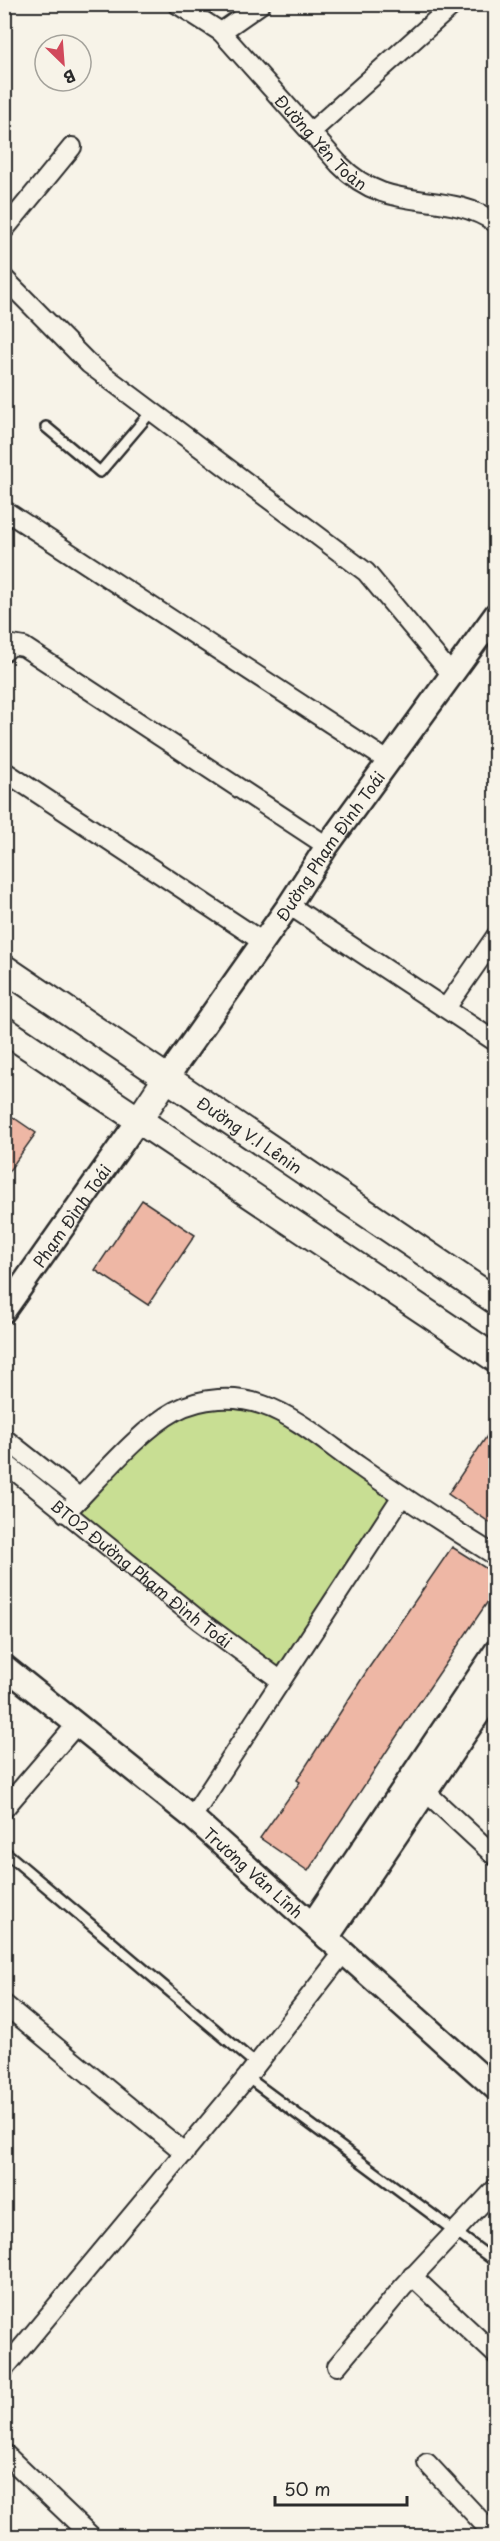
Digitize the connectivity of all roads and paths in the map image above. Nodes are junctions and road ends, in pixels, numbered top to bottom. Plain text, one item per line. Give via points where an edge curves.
1 (177, 4) edge
2 (261, 4) edge
3 (454, 4) edge
4 (221, 32) junction
5 (312, 131) junction
6 (72, 147) dead end
7 (495, 223) edge
8 (4, 230) edge
9 (4, 278) edge
10 (151, 412) junction
11 (46, 427) dead end
12 (4, 510) edge
13 (495, 614) edge
14 (4, 652) edge
15 (452, 675) junction
16 (388, 761) junction
17 (4, 771) edge
18 (327, 846) junction
19 (290, 905) junction
20 (495, 936) edge
21 (263, 942) junction
22 (4, 968) edge
23 (446, 1008) junction
24 (4, 1030) edge
25 (495, 1042) edge
26 (166, 1079) junction
27 (138, 1121) junction
28 (495, 1301) edge
29 (4, 1311) edge
30 (495, 1359) edge
31 (4, 1437) edge
32 (4, 1462) edge
33 (402, 1496) junction
34 (80, 1498) junction
35 (65, 1513) junction
36 (495, 1556) edge
37 (495, 1651) edge
38 (4, 1666) edge
39 (280, 1680) junction
40 (495, 1688) edge
41 (76, 1725) junction
42 (426, 1792) junction
43 (4, 1809) edge
44 (192, 1817) junction
45 (4, 1851) edge
46 (495, 1857) edge
47 (328, 1938) junction
48 (4, 2004) edge
49 (252, 2071) junction
50 (495, 2089) edge
51 (185, 2153) junction
52 (495, 2188) edge
53 (455, 2230) junction
54 (495, 2262) edge
55 (412, 2276) junction
56 (495, 2355) edge
57 (337, 2366) dead end
58 (4, 2369) edge
59 (4, 2453) edge
60 (427, 2463) dead end
61 (91, 2536) edge
62 (495, 2536) edge

1 - 4 street, Đường Yên Toàn
2 - 4 street
3 - 5 street
4 - 5 street, Đường Yên Toàn
5 - 7 street, Đường Yên Toàn via 345,170 373,190 402,199 465,207
6 - 8 street
9 - 10 street via 89,364
10 - 11 lane via 100,472
10 - 15 street via 361,568
12 - 16 street
13 - 15 street, Đường Phạm Đình Toái
14 - 18 street via 16,644 24,647
15 - 16 street, Đường Phạm Đình Toái
16 - 18 street, Đường Phạm Đình Toái
17 - 21 street
18 - 19 street, Đường Phạm Đình Toái
19 - 21 street, Đường Phạm Đình Toái
19 - 23 street
20 - 23 street
21 - 26 street, Đường Phạm Đình Toái
22 - 26 main road, Đường V.I Lênin
23 - 25 street
24 - 27 main road
26 - 27 main road
26 - 28 main road, Đường V.I Lênin
27 - 29 street, Phạm Đình Toái
27 - 30 main road
31 - 34 street, BT02 Đường Phạm Đình Toái
32 - 35 street, BT02 Đường Phạm Đình Toái
33 - 34 street via 285,1415 251,1401 222,1399 191,1404 164,1418
33 - 36 street
33 - 39 street
34 - 35 street
35 - 39 street, BT02 Đường Phạm Đình Toái
37 - 47 street
38 - 41 street, Trương Văn Lĩnh
39 - 44 street
40 - 42 street
41 - 43 street
41 - 44 street, Trương Văn Lĩnh
42 - 46 street
42 - 47 street
44 - 47 street, Trương Văn Lĩnh
45 - 49 lane
47 - 49 street
47 - 50 street, Trương Văn Lĩnh
48 - 51 street
49 - 51 street
49 - 53 lane
51 - 58 street
52 - 53 street
53 - 54 lane
53 - 55 street
55 - 56 street
55 - 57 street
59 - 61 street
60 - 62 street

